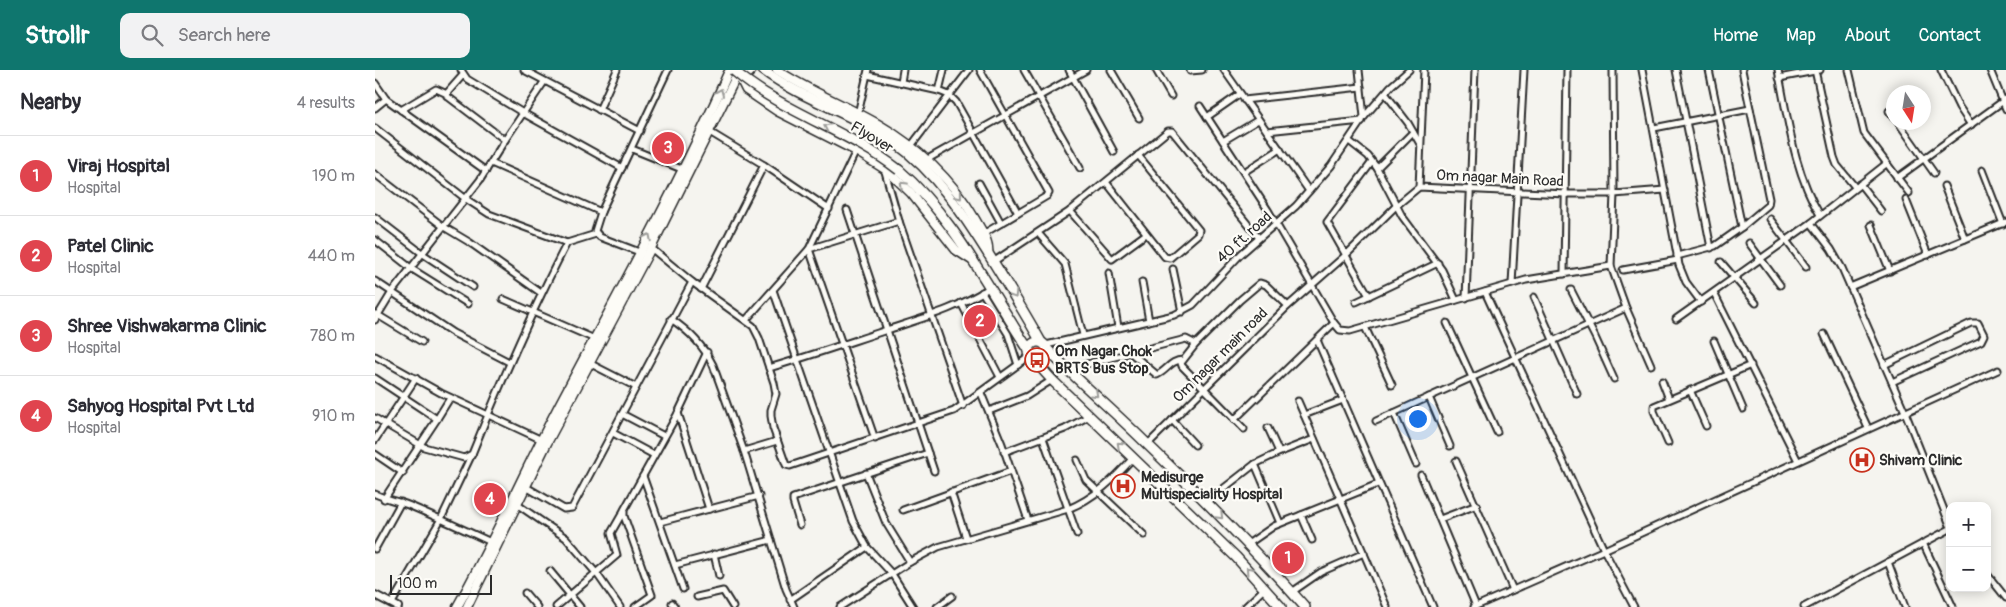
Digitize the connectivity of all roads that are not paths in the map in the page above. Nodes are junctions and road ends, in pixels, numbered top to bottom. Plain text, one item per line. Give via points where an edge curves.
1 (524, 70) edge
2 (617, 70) edge
3 (668, 70) edge
4 (752, 70) edge
5 (763, 70) edge
6 (777, 70) edge
7 (903, 70) edge
8 (944, 70) edge
9 (969, 70) edge
10 (980, 70) edge
11 (1024, 70) edge
12 (1069, 70) edge
13 (1086, 70) edge
14 (1111, 70) edge
15 (1156, 70) edge
16 (1202, 70) edge
17 (1224, 70) edge
18 (1359, 70) edge
19 (1409, 70) edge
20 (1424, 70) edge
21 (1475, 70) edge
22 (1524, 70) edge
23 (1567, 70) edge
24 (1613, 70) edge
25 (1641, 70) edge
26 (1676, 70) edge
27 (1709, 70) edge
28 (1742, 70) edge
29 (1777, 70) edge
30 (1817, 70) edge
31 (1849, 70) edge
32 (1941, 70) edge
33 (1990, 70) edge
34 (1190, 71) dead end
35 (462, 72) edge
36 (535, 73) edge
37 (867, 73) edge
38 (733, 74) edge
39 (1073, 77) junction
40 (1779, 78) junction
41 (545, 82) junction
42 (901, 82) junction
43 (375, 83) edge
44 (1361, 87) junction
45 (939, 90) junction
46 (1385, 93) junction
47 (447, 94) junction
48 (1240, 94) junction
49 (949, 95) junction
50 (1039, 96) junction
51 (1171, 96) dead end
52 (386, 99) junction
53 (1244, 100) junction
54 (2004, 100) edge
55 (1200, 106) dead end
56 (375, 108) edge
57 (2006, 108) edge
58 (1750, 109) junction
59 (401, 110) junction
60 (599, 110) junction
61 (523, 113) junction
62 (858, 114) junction
63 (1006, 115) junction
64 (1719, 115) junction
65 (1207, 117) junction
66 (1139, 118) dead end
67 (1363, 119) junction
68 (1258, 120) junction
69 (1686, 122) junction
70 (1971, 124) junction
71 (375, 128) edge
72 (1654, 128) junction
73 (706, 130) junction
74 (1903, 130) edge
75 (640, 131) junction
76 (1267, 131) junction
77 (1413, 132) junction
78 (972, 133) junction
79 (505, 140) junction
80 (1349, 141) junction
81 (1223, 142) junction
82 (1421, 145) junction
83 (632, 149) junction
84 (1280, 149) junction
85 (911, 150) junction
86 (856, 152) junction
87 (1114, 152) dead end
88 (1138, 155) junction
89 (1925, 159) junction
90 (927, 160) junction
91 (1372, 162) junction
92 (491, 163) junction
93 (1886, 164) junction
94 (764, 165) junction
95 (622, 168) junction
96 (883, 168) junction
97 (1080, 168) dead end
98 (1377, 168) junction
99 (1982, 170) dead end
100 (486, 171) junction
101 (686, 171) junction
102 (1244, 172) junction
103 (1934, 173) dead end
104 (375, 174) edge
105 (1897, 178) junction
106 (1106, 182) junction
107 (979, 183) dead end
108 (1857, 186) junction
109 (1944, 186) dead end
110 (1419, 187) junction
111 (1469, 189) junction
112 (1665, 190) junction
113 (1309, 191) junction
114 (1518, 191) junction
115 (1909, 193) dead end
116 (1566, 194) junction
117 (1614, 194) junction
118 (466, 199) junction
119 (1906, 200) dead end
120 (1396, 206) junction
121 (829, 209) junction
122 (847, 210) dead end
123 (1070, 211) junction
124 (1881, 211) dead end
125 (601, 212) junction
126 (1018, 213) junction
127 (1820, 215) junction
128 (375, 217) edge
129 (1770, 220) dead end
130 (899, 221) junction
131 (1001, 223) junction
132 (1811, 223) junction
133 (2004, 223) edge
134 (1277, 224) junction
135 (1871, 226) dead end
136 (444, 227) junction
137 (1741, 227) junction
138 (1039, 232) junction
139 (596, 234) junction
140 (983, 234) junction
141 (1146, 234) junction
142 (855, 235) junction
143 (1259, 238) junction
144 (1965, 239) junction
145 (375, 240) edge
146 (1787, 241) junction
147 (567, 243) junction
148 (1749, 243) dead end
149 (651, 248) junction
150 (1711, 248) junction
151 (809, 249) junction
152 (423, 254) junction
153 (644, 254) junction
154 (1928, 254) junction
155 (1346, 255) junction
156 (991, 258) junction
157 (1678, 258) junction
158 (970, 259) junction
159 (1761, 259) junction
160 (1721, 262) dead end
161 (1438, 263) junction
162 (1611, 266) junction
163 (1806, 267) dead end
164 (412, 269) junction
165 (1173, 269) dead end
166 (1623, 270) dead end
167 (1890, 270) junction
168 (1109, 273) dead end
169 (1564, 274) junction
170 (1735, 278) junction
171 (375, 281) edge
172 (691, 282) junction
173 (1142, 282) dead end
174 (1511, 284) junction
175 (1311, 285) junction
176 (1780, 285) dead end
177 (473, 287) dead end
178 (1850, 287) junction
179 (701, 289) junction
180 (773, 290) junction
181 (986, 290) junction
182 (1571, 290) dead end
183 (392, 292) junction
184 (1485, 292) junction
185 (541, 293) junction
186 (1714, 293) junction
187 (1369, 296) junction
188 (1534, 297) dead end
189 (1466, 298) junction
190 (503, 299) dead end
191 (1456, 300) junction
192 (1356, 302) dead end
193 (1701, 302) junction
194 (961, 303) junction
195 (1755, 303) dead end
196 (468, 304) dead end
197 (1288, 306) junction
198 (1626, 308) junction
199 (533, 312) junction
200 (1181, 312) junction
201 (931, 315) junction
202 (376, 316) edge
203 (671, 319) junction
204 (1676, 319) dead end
205 (746, 320) junction
206 (1149, 321) junction
207 (1334, 323) junction
208 (1447, 323) dead end
209 (1589, 324) junction
210 (1118, 327) junction
211 (1365, 327) junction
212 (886, 330) junction
213 (1824, 334) dead end
214 (1083, 335) junction
215 (598, 340) junction
216 (1317, 340) junction
217 (1553, 341) junction
218 (1714, 341) dead end
219 (422, 342) dead end
220 (1196, 344) junction
221 (1045, 345) junction
222 (842, 346) junction
223 (707, 352) junction
224 (1131, 353) junction
225 (1031, 355) junction
226 (375, 356) edge
227 (1516, 359) junction
228 (797, 360) junction
229 (1183, 360) junction
230 (509, 362) junction
231 (589, 362) junction
232 (1751, 364) junction
233 (1884, 364) junction
234 (1018, 365) junction
235 (1651, 365) dead end
236 (769, 368) junction
237 (1067, 369) junction
238 (1998, 370) dead end
239 (1728, 374) junction
240 (1000, 377) junction
241 (375, 378) edge
242 (416, 378) junction
243 (1471, 378) junction
244 (1614, 379) dead end
245 (1052, 380) junction
246 (1662, 381) dead end
247 (1892, 382) junction
248 (1391, 385) dead end
249 (636, 387) junction
250 (1203, 388) junction
251 (1690, 390) junction
252 (981, 393) junction
253 (1577, 394) dead end
254 (1429, 397) junction
255 (404, 398) junction
256 (450, 398) junction
257 (1669, 399) junction
258 (1343, 400) junction
259 (1298, 401) dead end
260 (963, 406) junction
261 (1743, 409) dead end
262 (989, 411) junction
263 (1905, 412) junction
264 (678, 413) junction
265 (1393, 413) junction
266 (488, 414) junction
267 (622, 414) junction
268 (1304, 415) junction
269 (1089, 416) junction
270 (375, 418) edge
271 (437, 419) junction
272 (1171, 420) junction
273 (1234, 420) junction
274 (1376, 421) dead end
275 (918, 424) junction
276 (386, 425) junction
277 (1706, 426) dead end
278 (1267, 428) dead end
279 (1868, 428) junction
280 (1244, 429) dead end
281 (613, 432) junction
282 (1497, 432) dead end
283 (664, 436) junction
284 (1043, 438) junction
285 (875, 439) junction
286 (1314, 439) junction
287 (375, 440) edge
288 (545, 441) junction
289 (777, 441) junction
290 (1668, 443) dead end
291 (419, 444) junction
292 (1148, 444) junction
293 (1195, 446) dead end
294 (1450, 446) dead end
295 (744, 451) junction
296 (1004, 452) junction
297 (1279, 452) junction
298 (830, 453) junction
299 (928, 453) junction
300 (375, 454) edge
301 (472, 454) junction
302 (653, 454) junction
303 (1134, 457) junction
304 (1077, 460) dead end
305 (1457, 461) dead end
306 (1798, 461) junction
307 (1255, 464) junction
308 (1416, 464) dead end
309 (935, 471) dead end
310 (1011, 471) junction
311 (403, 473) junction
312 (866, 473) junction
313 (1421, 475) dead end
314 (643, 476) junction
315 (839, 482) junction
316 (1378, 484) junction
317 (526, 487) junction
318 (951, 492) junction
319 (1099, 493) junction
320 (375, 494) edge
321 (759, 496) junction
322 (384, 498) junction
323 (1340, 500) junction
324 (401, 502) junction
325 (1206, 502) junction
326 (517, 505) junction
327 (1477, 505) junction
328 (709, 509) junction
329 (1068, 509) junction
330 (903, 510) dead end
331 (623, 512) junction
332 (1301, 515) junction
333 (1946, 515) edge
334 (441, 519) junction
335 (1440, 519) junction
336 (1027, 520) junction
337 (660, 522) junction
338 (1280, 523) junction
339 (800, 525) dead end
340 (1946, 531) edge
341 (1077, 534) dead end
342 (1144, 535) dead end
343 (967, 538) junction
344 (771, 540) junction
345 (1312, 540) dead end
346 (1923, 543) junction
347 (495, 544) junction
348 (1248, 544) junction
349 (867, 548) junction
350 (375, 549) edge
351 (1604, 550) junction
352 (1363, 552) junction
353 (714, 554) junction
354 (909, 562) junction
355 (1888, 562) junction
356 (675, 564) junction
357 (551, 571) dead end
358 (597, 574) junction
359 (892, 574) junction
360 (719, 576) dead end
361 (1991, 579) edge
362 (1265, 588) junction
363 (683, 589) dead end
364 (1513, 590) junction
365 (1292, 592) junction
366 (525, 593) dead end
367 (375, 595) edge
368 (571, 595) junction
369 (952, 596) dead end
370 (697, 597) dead end
371 (2006, 598) edge
372 (790, 600) junction
373 (850, 601) junction
374 (395, 605) edge
375 (457, 607) edge
376 (467, 607) edge
377 (537, 607) edge
378 (556, 607) edge
379 (580, 607) edge
380 (620, 607) edge
381 (635, 607) edge
382 (733, 607) edge
383 (794, 607) edge
384 (840, 607) edge
385 (854, 607) edge
386 (913, 607) edge
387 (937, 607) edge
388 (1245, 607) edge
389 (1281, 607) edge
390 (1305, 607) edge
391 (1387, 607) edge
392 (1433, 607) edge
393 (1475, 607) edge
394 (1634, 607) edge
395 (1804, 607) edge
396 (1905, 607) edge
397 (1953, 607) edge

1 - 36 street
2 - 60 street
3 - 75 street
4 - 38 main road via 749,74
5 - 85 highway, Flyover via 787,86
6 - 62 main road
7 - 42 street
8 - 45 street
9 - 49 street
10 - 63 street
11 - 50 street
12 - 39 street
13 - 39 street
14 - 66 street
15 - 51 street
16 - 34 street
17 - 48 street
18 - 44 street
19 - 46 street, 40 ft. road
20 - 82 street
21 - 111 street
22 - 114 street
23 - 116 street
24 - 117 street
25 - 72 street
26 - 69 street
27 - 64 street
28 - 58 street
29 - 40 street
30 - 40 street
30 - 108 street via 1834,157 1837,165
31 - 93 street via 1862,128
32 - 70 street
33 - 54 street
35 - 47 street
35 - 61 street via 467,79
36 - 41 street
37 - 42 street
37 - 62 street
38 - 73 main road
38 - 86 main road via 746,90 777,111
158 -> 38 highway, Flyover, bridge via 930,202 899,170 861,143 775,100
39 - 50 street
39 - 87 street
40 - 127 street via 1801,175
41 - 60 street
41 - 61 street
42 - 45 street
43 - 52 street
44 - 53 street
44 - 67 street
45 - 49 street
46 - 67 street, 40 ft. road
46 - 77 street
47 - 59 street via 436,89
47 - 79 street
48 - 53 street
48 - 65 street
49 - 78 street
49 - 85 street
50 - 63 street
50 - 97 street
52 - 56 street
52 - 59 street
53 - 68 street
54 - 57 street
54 - 70 street
55 - 65 street
58 - 64 street
58 - 137 street via 1769,202
59 - 100 street
60 - 75 street
61 - 79 street
61 - 95 street
62 - 85 main road via 890,131
63 - 78 street
63 - 126 street via 1049,194
64 - 69 street
64 - 137 street
65 - 81 street
67 - 76 street
67 - 80 street, 40 ft. road
68 - 76 street
68 - 81 street
69 - 72 street
69 - 150 street
70 - 89 street
71 - 118 street
72 - 112 street
73 - 94 street
73 - 101 main road
74 - 89 street
75 - 83 street
76 - 84 street
77 - 82 street
77 - 98 street
78 - 90 street
78 - 126 street
79 - 92 street
80 - 91 street
80 - 113 street, 40 ft. road
81 - 102 street
82 - 110 street
83 - 95 street
83 - 101 street
84 - 102 street
84 - 113 street
85 - 90 main road
85 - 156 highway, Flyover via 969,222
86 - 96 main road
86 - 121 street
88 - 106 street
88 - 141 street via 1199,230 1168,258
88 - 143 street via 1172,131
89 - 103 street
89 - 105 street
90 -> 140 main road via 964,202
91 - 98 street
91 - 155 street via 1328,220
92 - 100 street
92 - 125 street
93 - 105 street
93 - 108 street
94 - 121 street
94 - 179 street
95 - 125 street
96 - 130 street
158 -> 96 main road via 955,250 911,193
98 - 120 street
99 - 133 street
100 - 118 street
101 - 149 main road
153 -> 101 main road
102 - 134 street
104 - 136 street
105 - 115 street
106 - 123 street
106 - 141 street
107 - 131 street
108 - 124 street
108 - 127 street
109 - 144 street
110 - 111 street, Om nagar Main Road
110 - 120 street, Om nagar Main Road
111 - 114 street, Om nagar Main Road
111 - 189 street
112 - 117 street, Om nagar Main Road
112 - 157 street
113 - 134 street, 40 ft. road
114 - 116 street, Om nagar Main Road
114 - 174 street
116 - 117 street, Om nagar Main Road
116 - 169 street
117 - 162 street
118 - 136 street
118 - 147 street via 498,218
119 - 154 street
120 - 155 street, Om nagar Main Road
120 - 161 street
121 - 151 street
122 - 142 street
123 - 138 street
123 - 141 street via 1112,259
125 - 139 street
126 - 131 street
127 - 132 street
128 - 152 street
129 - 146 street
130 - 142 street
130 - 201 street
131 - 140 street
132 - 146 street
132 - 178 street via 1834,254
133 - 144 street
134 - 143 street, 40 ft. road
134 - 175 street
135 - 167 street
136 - 152 street
136 - 185 street
137 - 150 street
138 - 156 street
138 - 214 street via 1065,264
139 - 147 street
139 - 153 street
140 - 156 main road
142 - 151 street
142 - 212 street
143 - 200 street, 40 ft. road via 1198,300
144 - 154 street
145 - 164 street
146 - 159 street
146 - 163 street
147 - 185 street
148 - 159 street
149 - 153 main road
149 - 172 street
150 - 157 street
151 - 180 street
151 - 222 street
152 - 164 street
152 - 177 street
153 - 215 main road
154 - 167 street
155 - 175 street, Om nagar Main Road
155 - 187 street
156 -> 221 highway, Flyover
157 - 166 street
157 - 193 street via 1686,282
158 - 181 highway, Flyover
159 - 170 street
159 - 176 street
160 - 170 street
161 - 187 street
161 - 191 street
162 - 169 street
162 - 198 street
164 - 183 street
164 - 196 street
165 - 200 street
167 - 178 street
168 - 210 street
169 - 174 street
170 - 186 street
170 - 195 street
171 - 183 street
172 - 179 street
172 - 203 street
173 - 206 street
174 - 184 street
175 - 197 street, Om nagar main road
175 - 207 street
178 - 233 street
179 - 205 street
180 - 205 street
180 - 228 street
181 - 194 street
181 - 225 highway, Flyover
181 - 234 street via 1008,334
182 - 209 street
183 - 202 street
183 - 230 street via 453,333
184 - 189 street
184 - 227 street
185 - 199 street
186 - 193 street
186 - 232 street
187 - 192 street
188 - 217 street
189 - 191 street
190 - 199 street
191 - 211 street
193 - 204 street
194 - 201 street
194 - 240 street
197 - 220 street via 1260,283
197 - 250 street, Om nagar main road
198 - 209 street
198 - 235 street
199 - 215 street
199 - 230 street
200 - 206 street, 40 ft. road
201 - 212 street
201 - 260 street
202 - 219 street
203 - 223 street
203 - 249 street
205 - 236 street via 756,332
206 - 210 street, 40 ft. road
207 - 211 street via 1345,332
207 - 216 street
208 - 243 street
209 - 217 street
209 - 244 street
210 - 214 street, 40 ft. road
211 - 248 street
212 - 222 street
212 - 275 street
213 - 279 street
214 - 221 street, 40 ft. road
215 - 231 main road
215 - 288 main road
216 - 258 street
216 - 273 street
217 - 227 street
217 - 253 street
218 - 239 street
220 - 224 street via 1186,339
220 - 229 street
221 - 225 highway via 1034,342
221 - 225 highway via 1044,358
221 - 237 highway, Flyover
222 - 228 street
222 - 285 street
223 - 264 street
223 - 295 street
224 - 229 street via 1157,375 1173,362
224 - 237 street
225 - 234 street
225 - 245 highway, Flyover
226 - 242 street
227 - 243 street
227 - 351 street
228 - 236 street
228 - 298 street
229 - 250 street via 1182,366
230 - 266 street
231 - 249 street
231 - 288 main road
232 - 239 street
232 - 306 street
233 - 247 street
233 - 247 street via 1971,323 1978,323 1984,335 1981,341
234 - 240 street
236 - 289 street via 777,394 771,410
237 -> 292 highway, Flyover
238 - 263 street
239 - 251 street
239 - 261 street
240 - 252 street
241 - 255 street
242 - 255 street
242 - 256 street
243 - 254 street
243 - 282 street
245 - 262 street via 1027,396
245 - 269 highway, Flyover
246 - 257 street
247 - 263 street
249 - 267 street
250 - 272 street, Om nagar main road
250 - 273 street
251 - 257 street
251 - 277 street
252 - 260 street
252 - 262 street
254 - 265 street
254 - 294 street
255 - 271 street
255 - 276 street
256 - 266 street
256 - 271 street
257 - 290 street via 1654,406
258 - 268 street
258 - 316 street
259 - 268 street
260 - 275 street
262 - 296 street
263 - 279 street
263 - 333 street
264 - 283 street
264 - 328 street
265 - 274 street
265 - 308 street
266 - 288 street
266 - 301 street
267 - 281 street
267 - 283 street
268 - 286 street
269 - 284 street
303 -> 269 highway, Flyover
270 - 276 street
271 - 291 street
272 - 292 street, Om nagar main road
272 - 293 street
273 - 280 street
275 - 285 street
275 - 299 street
276 - 287 street
276 - 291 street
278 - 297 street
279 - 306 street
281 - 302 street
281 - 317 street via 572,508 564,509
283 - 302 street
284 - 296 street
284 - 329 street
285 - 298 street
286 - 297 street
286 - 323 street
288 - 317 main road
288 - 347 main road
289 - 295 street
289 - 298 street via 787,466
291 - 301 street via 464,458
291 - 311 street
292 - 325 highway, Flyover
295 - 321 street
296 - 310 street
297 - 307 street
298 - 315 street
299 - 309 street
299 - 312 street
300 - 311 street
301 - 334 street
302 - 314 street
303 - 319 street
362 -> 303 highway, Flyover
304 - 319 street via 1086,480
305 - 327 street
306 - 351 street
307 - 325 street
307 - 338 street
310 - 318 street
310 - 336 street
311 - 322 street
312 - 315 street
312 - 354 street via 886,523
313 - 335 street
314 - 331 street
314 - 337 street
315 - 339 street via 793,498
315 - 349 street
316 - 323 street
316 - 392 street
317 - 326 main road
318 - 330 street
318 - 343 street
319 - 329 street
319 - 342 street
320 - 322 street
321 - 328 street
321 - 344 street
322 - 324 street
323 - 332 street
323 - 352 street
324 - 334 street
324 - 350 street
325 -> 348 highway, Flyover
326 - 347 main road
326 - 358 street via 566,538
327 - 335 street
327 - 364 street
328 - 337 street
329 - 336 street
329 - 341 street
331 - 358 street via 611,533 617,555
331 - 381 street via 652,595
332 - 338 street
332 - 345 street
334 - 347 street
334 - 374 street
335 - 393 street
336 - 343 street
337 - 356 street
338 - 348 street
340 - 346 street
343 - 354 street via 938,547
344 - 353 street
344 - 372 street
346 - 355 street
346 - 397 street
347 - 375 main road
347 - 376 main road
348 - 365 highway, Flyover
349 - 359 street
349 - 372 street
351 - 364 street
351 - 394 street
352 - 365 street via 1321,572
352 - 391 street
353 - 356 street
353 - 360 street
354 - 359 street
355 - 395 street
355 - 396 street
356 - 363 street
357 - 368 street
358 - 368 street
358 - 380 street
359 - 373 street
359 - 386 street
361 - 371 street
362 - 388 street
362 - 389 highway, Flyover
364 - 393 street
365 - 390 highway, Flyover
366 - 377 street
367 - 374 street
368 - 378 street
368 - 379 street
369 - 387 street
370 - 382 street via 723,591
372 - 383 street
373 - 384 street
373 - 385 street

